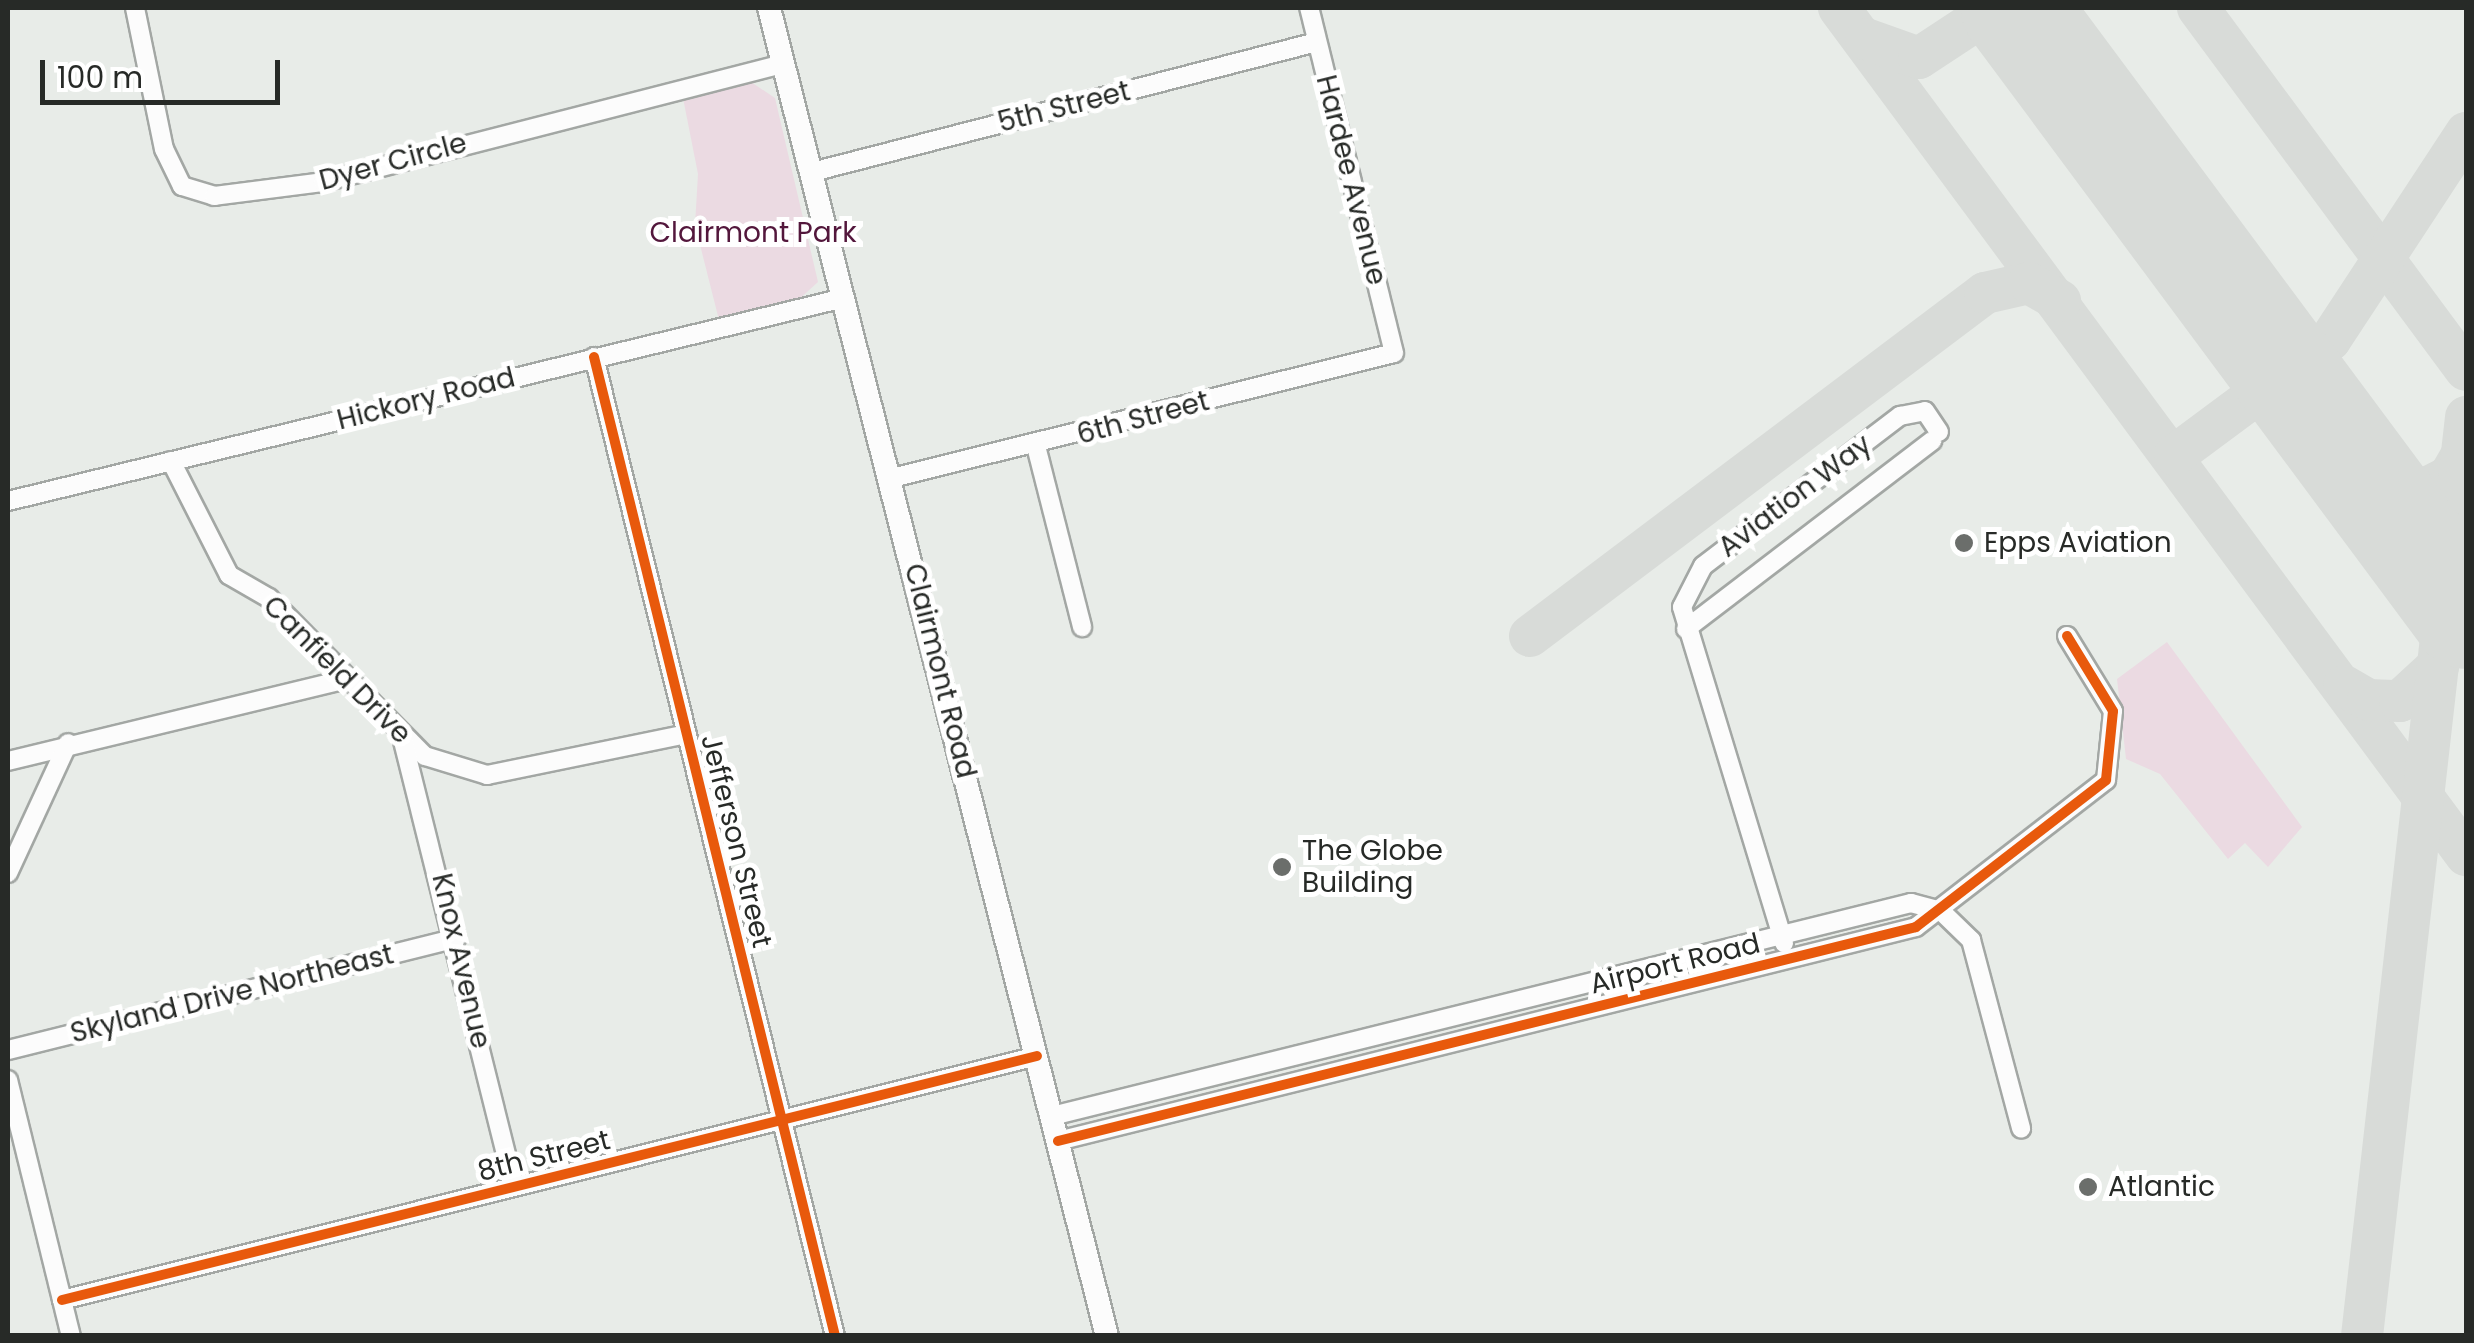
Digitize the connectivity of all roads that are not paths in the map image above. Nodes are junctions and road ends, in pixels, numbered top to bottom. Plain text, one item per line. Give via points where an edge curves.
1 (135, 8) edge
2 (770, 8) edge
3 (1309, 8) edge
4 (1317, 42) junction
5 (783, 64) junction
6 (812, 172) junction
7 (844, 298) junction
8 (1394, 353) joint
9 (594, 357) junction
10 (1036, 446) junction
11 (171, 462) junction
12 (892, 478) junction
13 (8, 501) edge
14 (1082, 626) dead end
15 (1686, 629) junction
16 (2067, 636) dead end
17 (342, 680) junction
18 (687, 734) junction
19 (402, 737) junction
20 (68, 743) junction
21 (8, 761) edge
22 (8, 873) edge
23 (1941, 910) junction
24 (1782, 936) junction
25 (456, 938) junction
26 (1788, 958) junction
27 (8, 1050) edge
28 (1037, 1056) junction
29 (8, 1080) edge
30 (1052, 1116) junction
31 (782, 1120) junction
32 (2021, 1128) dead end
33 (1058, 1141) junction
34 (514, 1186) junction
35 (62, 1300) junction
36 (71, 1336) edge
37 (835, 1336) edge
38 (1106, 1336) edge

1 - 5 street, Dyer Circle via 164,149 182,186 214,196 322,182
2 - 5 main road, Clairmont Road
3 - 4 street, Hardee Avenue
4 - 6 street, 5th Street
4 - 8 street, Hardee Avenue
5 - 6 main road, Clairmont Road
6 - 7 main road, Clairmont Road
7 - 9 street, Hickory Road
7 - 12 main road, Clairmont Road
8 - 10 street, 6th Street
9 - 11 street, Hickory Road
9 - 18 street, Jefferson Street
10 - 12 street, 6th Street
10 - 14 street
11 - 13 street, Hickory Road
11 - 17 street, Canfield Drive via 229,575 269,598
12 - 28 main road, Clairmont Road
15 - 15 street, Aviation Way via 1936,436 1925,411 1900,416 1719,554 1690,584
15 - 24 street, Aviation Way
16 - 23 street, Airport Road via 2112,712 2106,780
17 - 19 street, Canfield Drive
17 - 20 street
18 - 19 street, Canfield Drive via 487,775 424,756
18 - 31 street, Jefferson Street
19 - 25 street, Knox Avenue
20 - 21 street
20 - 22 street
23 - 24 street, Airport Road via 1911,903
23 - 26 street, Airport Road via 1916,927
23 - 32 street via 1971,940
24 - 26 street, Aviation Way
24 - 30 street, Airport Road
25 - 27 street, Skyland Drive Northeast
25 - 34 street, Knox Avenue
26 - 33 street, Airport Road
28 - 30 main road, Clairmont Road
28 - 31 street, 8th Street
29 - 35 street
30 - 33 main road, Clairmont Road
31 - 34 street, 8th Street
31 - 37 street, Jefferson Street
33 - 38 main road, Clairmont Road
34 - 35 street, 8th Street
35 - 36 street

